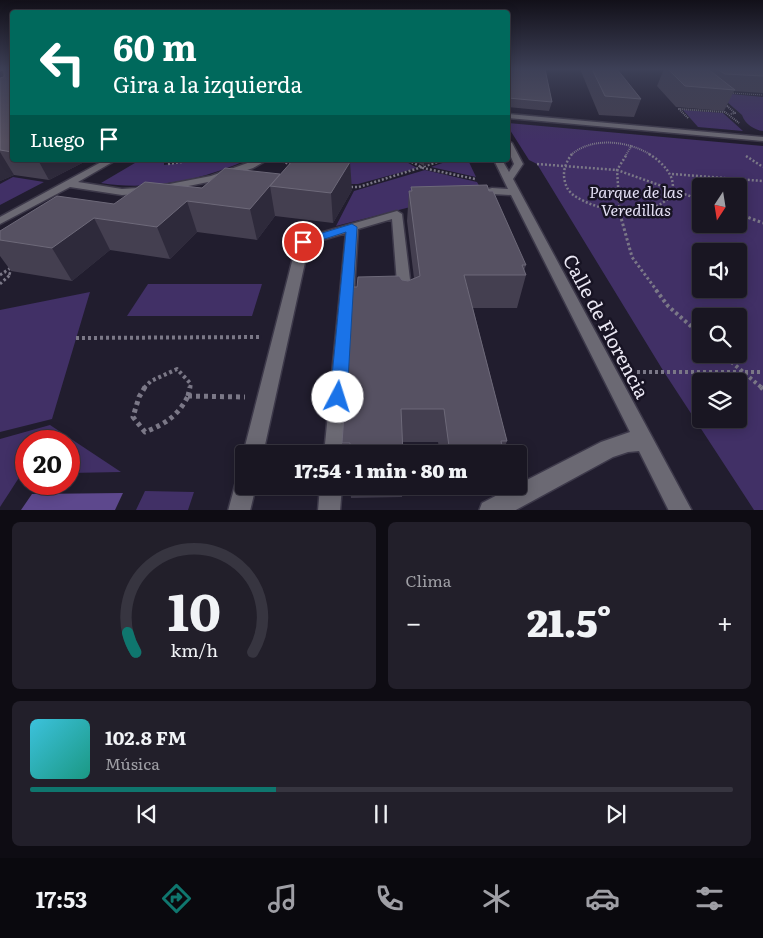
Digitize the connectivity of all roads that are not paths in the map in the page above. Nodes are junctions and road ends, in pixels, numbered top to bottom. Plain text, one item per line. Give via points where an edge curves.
1 (510, 116) edge
2 (763, 139) edge
3 (510, 147) edge
4 (108, 162) edge
5 (258, 162) edge
6 (499, 162) edge
7 (69, 184) junction
8 (511, 185) junction
9 (465, 198) edge
10 (0, 221) edge
11 (352, 227) junction
12 (406, 307) edge
13 (645, 441) junction
14 (255, 445) edge
15 (335, 445) edge
16 (243, 495) edge
17 (331, 495) edge
18 (239, 510) edge
19 (330, 510) edge
20 (490, 510) edge
21 (682, 510) edge

1 - 2 street
3 - 8 street via 519,164
4 - 7 street
5 - 7 street via 218,176 156,190 122,192
6 - 8 street, Calle de Florencia
7 - 10 street
8 - 9 street
8 - 13 street, Calle de Florencia
11 - 12 street via 401,213
11 - 14 street via 303,242
11 - 15 street
13 - 20 street via 628,442 608,449
13 - 21 street, Calle de Florencia
16 - 18 street
17 - 19 street

